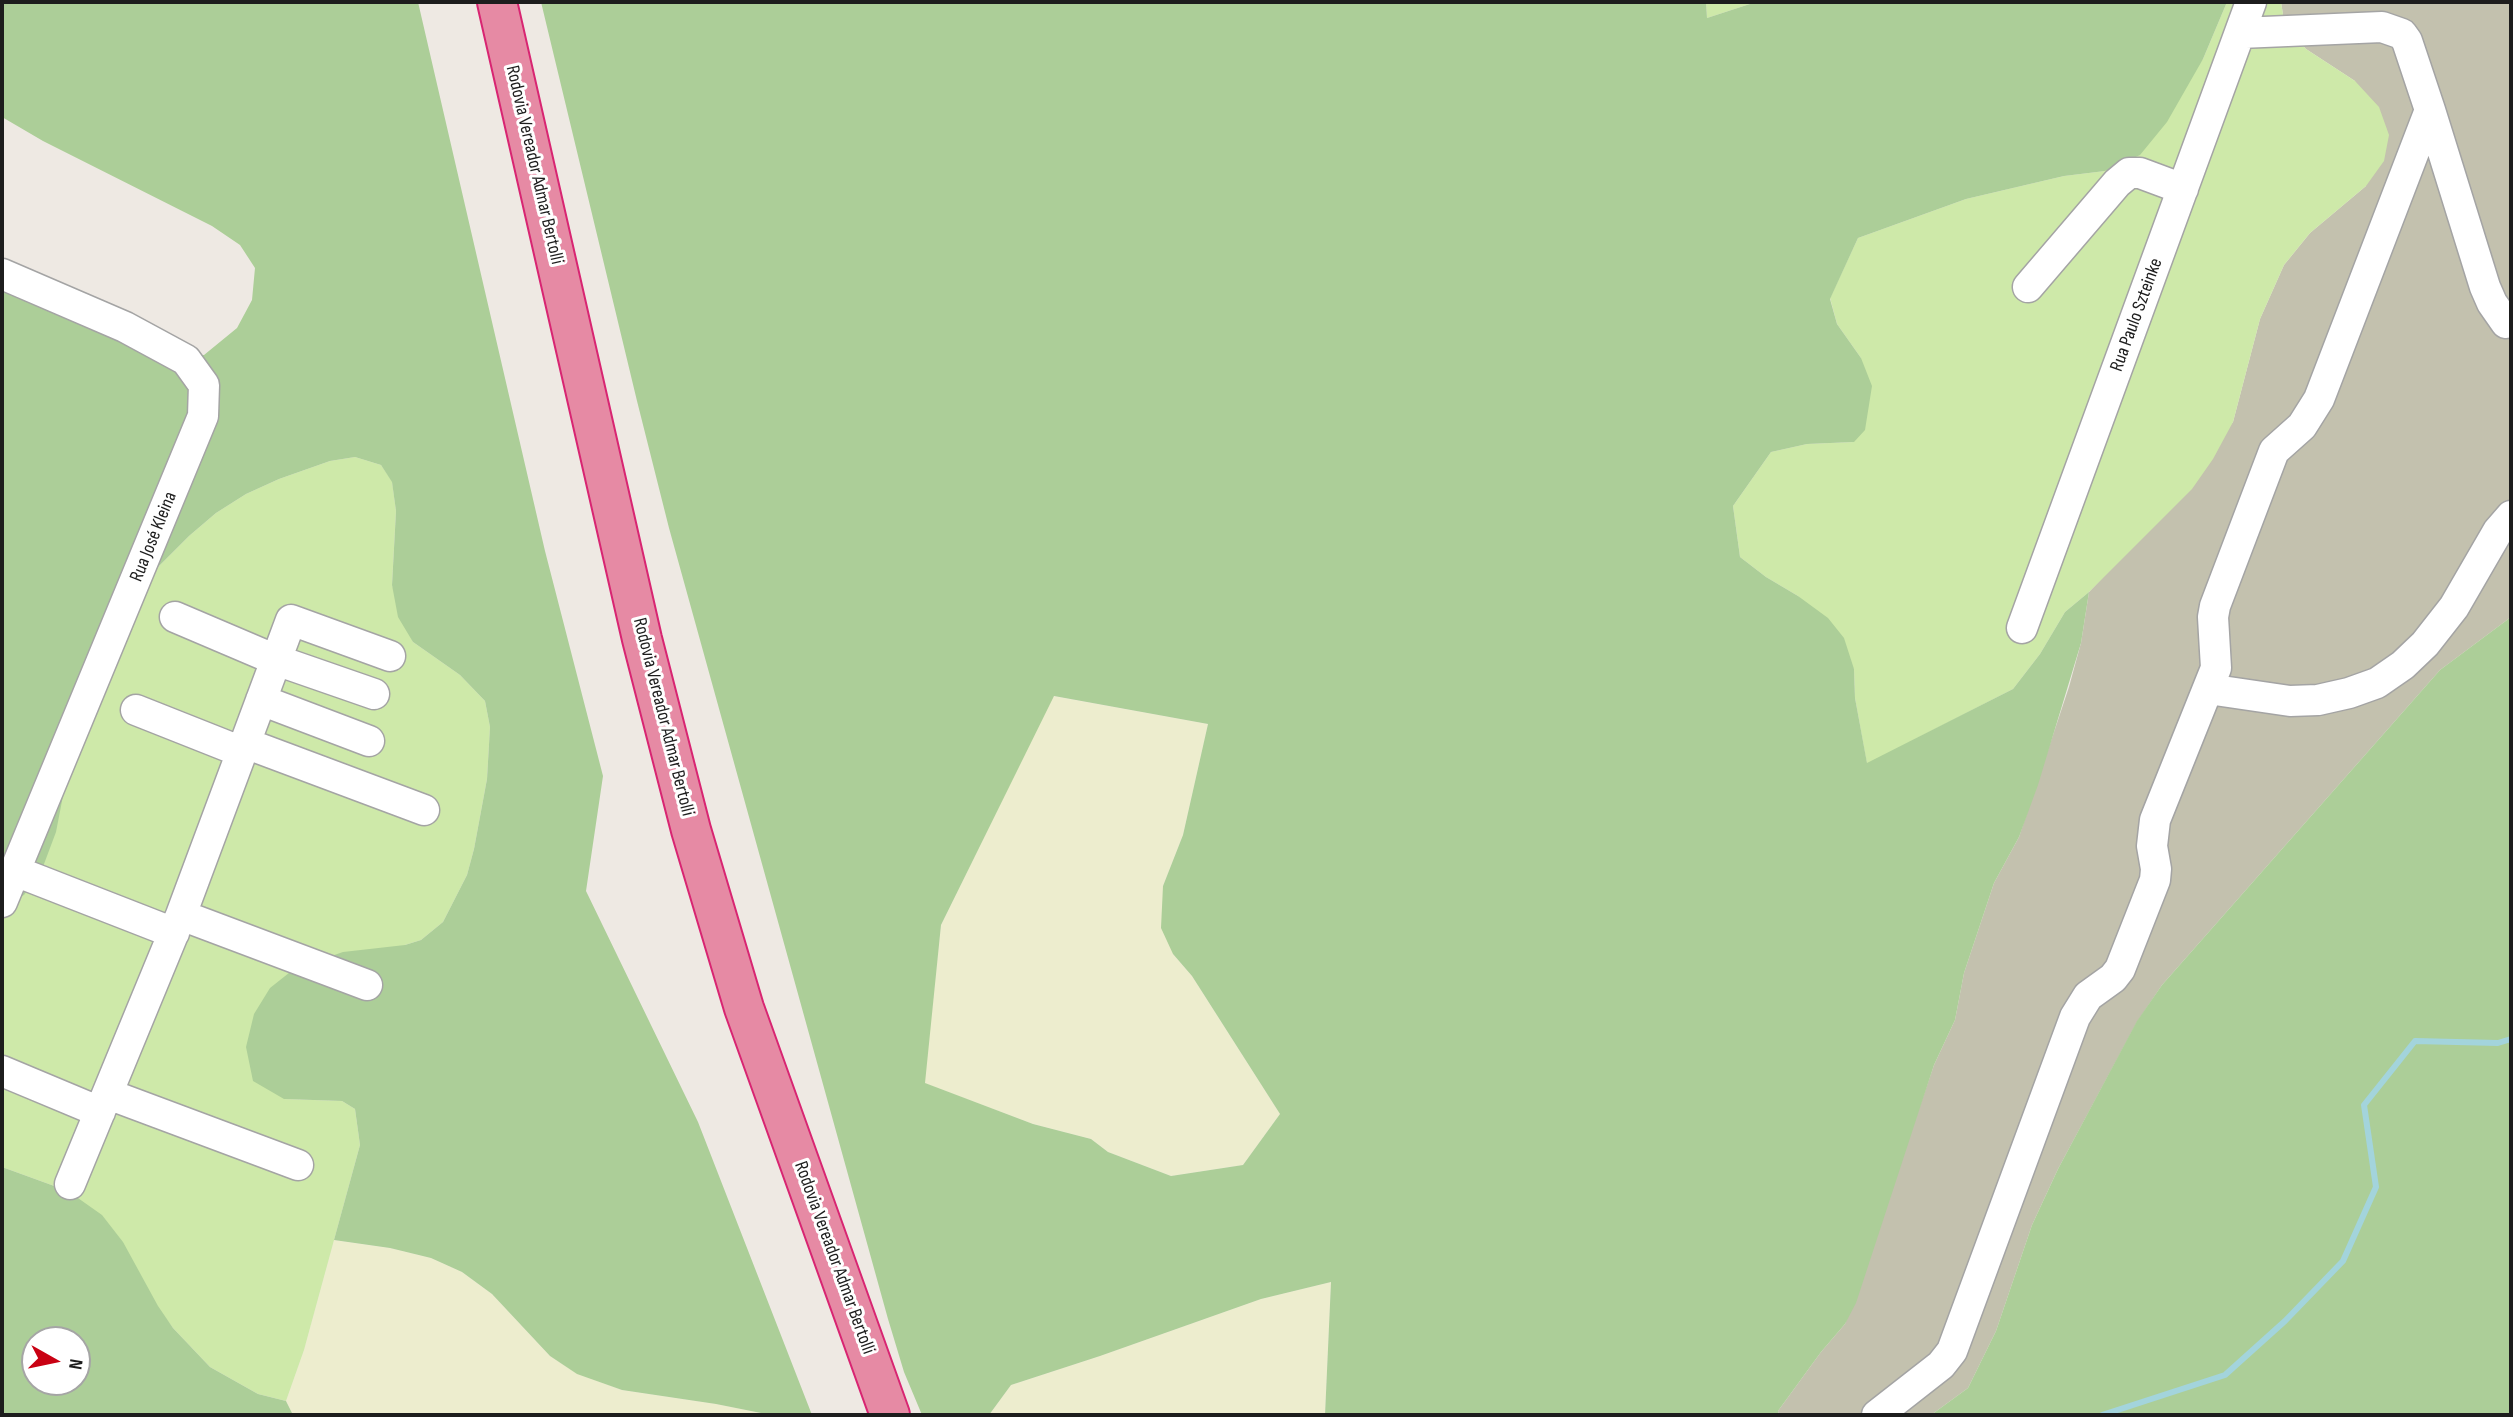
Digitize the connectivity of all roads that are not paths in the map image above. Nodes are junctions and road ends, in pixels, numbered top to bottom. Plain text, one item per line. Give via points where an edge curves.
1 (497, 2) edge
2 (2251, 2) edge
3 (2240, 33) junction
4 (2430, 110) junction
5 (2183, 189) junction
6 (2, 274) edge
7 (2028, 287) dead end
8 (2506, 323) dead end
9 (2511, 516) edge
10 (175, 617) dead end
11 (2022, 628) dead end
12 (390, 656) dead end
13 (276, 660) junction
14 (2208, 689) junction
15 (374, 694) dead end
16 (261, 700) junction
17 (136, 710) dead end
18 (369, 740) dead end
19 (243, 748) junction
20 (424, 810) dead end
21 (15, 871) junction
22 (2, 902) edge
23 (178, 924) junction
24 (367, 985) dead end
25 (2, 1071) edge
26 (104, 1103) junction
27 (298, 1165) dead end
28 (71, 1184) dead end
29 (890, 1415) edge
30 (1877, 1415) edge

1 - 29 highway, Rodovia Vereador Admar Bertolli via 642,639 691,830 744,1007
2 - 3 street, Rua Paulo Szteinke
3 - 4 street via 2393,29 2407,41
3 - 5 street, Rua Paulo Szteinke
4 - 8 street via 2485,287
4 - 14 street via 2319,399 2268,464 2215,606 2216,668
5 - 7 street via 2129,173
5 - 11 street, Rua Paulo Szteinke
6 - 21 street, Rua José Kleina via 125,327 186,360 204,385 203,416
9 - 14 street via 2425,644 2377,683 2349,694 2290,701
10 - 13 street
12 - 13 street via 291,620
13 - 15 street
13 - 16 street
14 - 30 street via 2155,820 2152,891 2120,969 2088,996 2075,1017 1952,1351
16 - 18 street
16 - 19 street
17 - 19 street
19 - 20 street
19 - 23 street
21 - 22 street, Rua José Kleina
21 - 23 street
23 - 24 street
23 - 26 street
25 - 26 street
26 - 27 street
26 - 28 street

